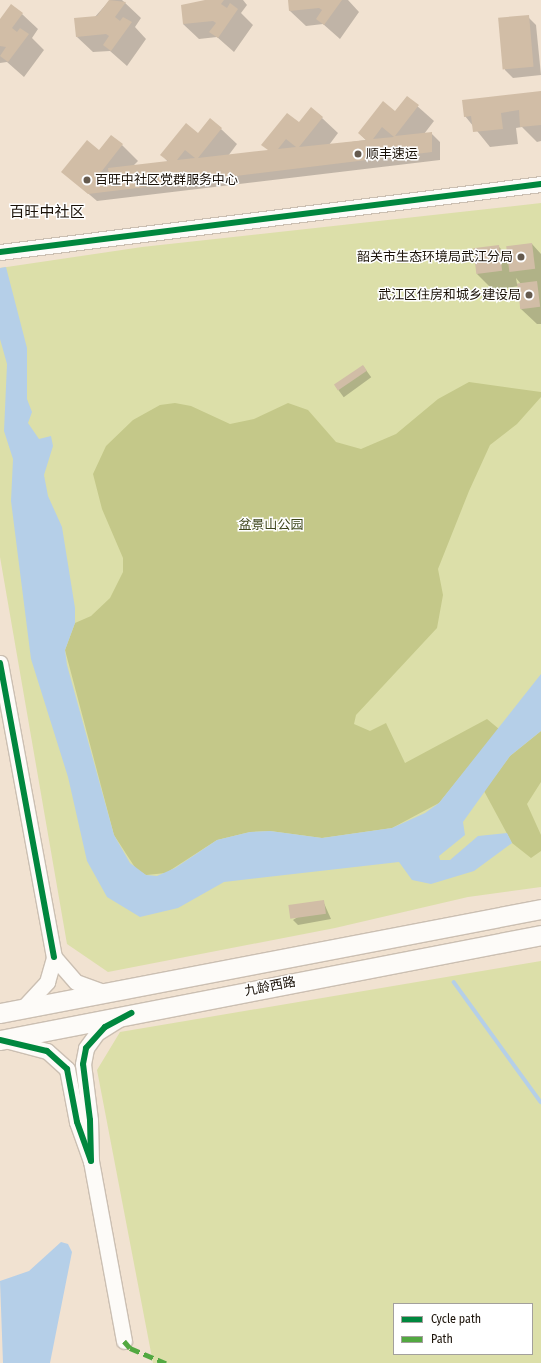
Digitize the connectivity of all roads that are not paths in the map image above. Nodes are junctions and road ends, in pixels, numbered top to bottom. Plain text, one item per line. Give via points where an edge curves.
1 (541, 184) edge
2 (4, 251) edge
3 (0, 663) edge
4 (541, 909) edge
5 (541, 935) edge
6 (54, 957) junction
7 (107, 993) junction
8 (22, 1008) junction
9 (0, 1013) edge
10 (131, 1013) junction
11 (0, 1040) edge
12 (91, 1161) junction
13 (124, 1342) dead end

1 - 2 street
3 - 6 street
4 - 7 main road, 九龄西路
5 - 10 main road, 九龄西路
6 - 7 street via 76,982
6 - 8 street via 47,982
7 - 8 main road, 九龄西路
8 - 9 main road, 九龄西路
10 - 11 main road, 九龄西路
10 - 12 street via 106,1027 86,1048 83,1064 90,1120
11 - 12 street via 47,1050 66,1070 77,1122
12 - 13 street

